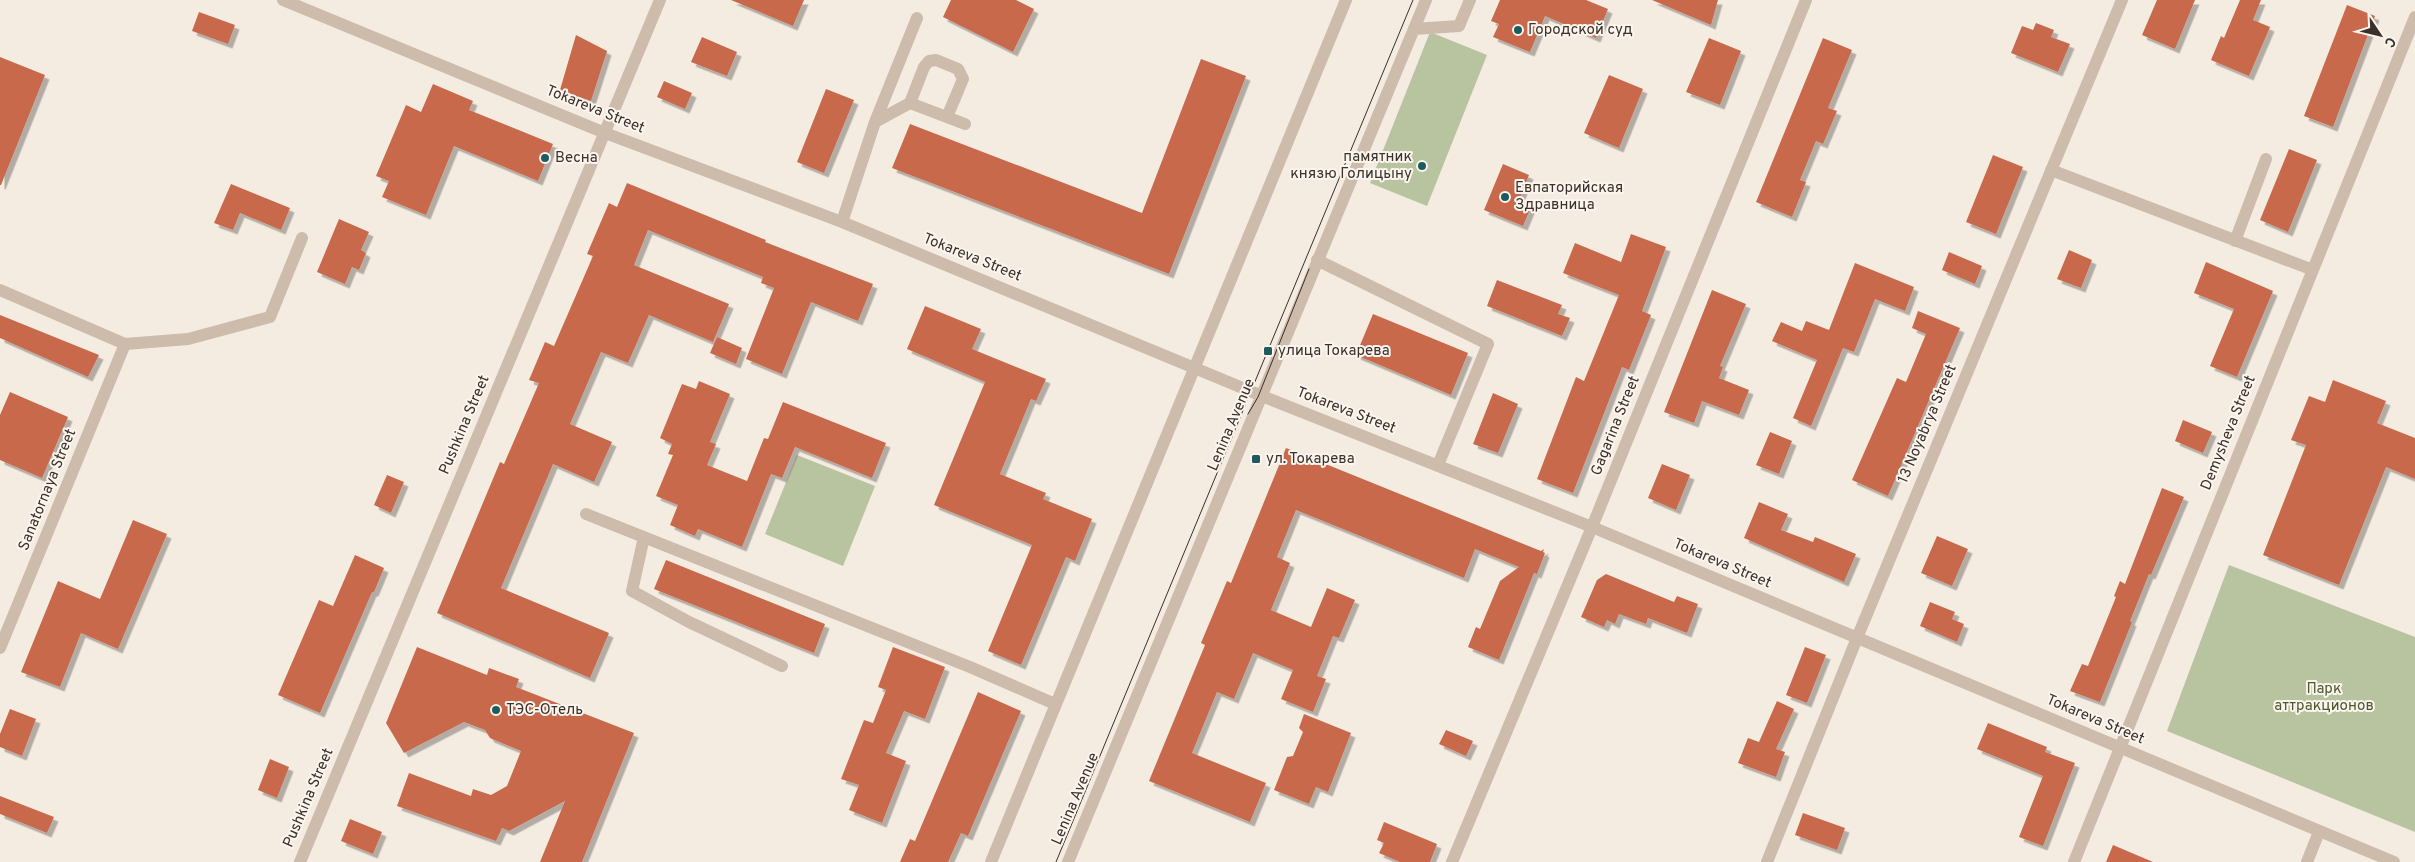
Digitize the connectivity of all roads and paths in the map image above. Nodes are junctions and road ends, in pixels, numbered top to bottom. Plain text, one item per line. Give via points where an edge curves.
1 (283, 0) edge
2 (660, 0) edge
3 (1346, 0) edge
4 (1426, 0) edge
5 (1470, 0) edge
6 (1806, 0) edge
7 (2122, 0) edge
8 (2415, 17) edge
9 (917, 18) dead end
10 (1414, 29) junction
11 (910, 103) junction
12 (947, 117) junction
13 (875, 122) junction
14 (965, 124) dead end
15 (605, 133) junction
16 (2266, 159) dead end
17 (2051, 170) junction
18 (842, 222) junction
19 (302, 238) dead end
20 (2235, 241) junction
21 (1317, 260) junction
22 (2313, 270) junction
23 (0, 290) edge
24 (126, 344) junction
25 (1194, 368) junction
26 (1262, 396) junction
27 (1438, 465) junction
28 (586, 514) dead end
29 (1592, 527) junction
30 (644, 537) junction
31 (1857, 638) junction
32 (0, 648) edge
33 (782, 666) dead end
34 (1055, 704) junction
35 (2120, 748) junction
36 (2319, 832) junction
37 (300, 862) edge
38 (991, 862) edge
39 (1068, 862) edge
40 (1452, 862) edge
41 (1767, 862) edge
42 (2074, 862) edge
43 (2307, 862) edge
44 (2394, 862) edge

1 - 15 street, Tokareva Street
2 - 15 street, Pushkina Street
3 - 25 street
4 - 10 street, Lenina Avenue
5 - 10 street via 1459,26
6 - 29 street, Gagarina Street
7 - 17 street, 13 Noyabrya Street
8 - 22 street, Demysheva Street
9 - 13 street
10 - 21 street, Lenina Avenue
11 - 12 street
11 - 12 street via 924,67 929,61 936,60 958,69 963,79
11 - 13 street
12 - 14 street
13 - 18 street
15 - 18 street, Tokareva Street
15 - 37 street, Pushkina Street
16 - 20 street
17 - 20 street
17 - 31 street, 13 Noyabrya Street
18 - 25 street, Tokareva Street
19 - 24 street via 270,317 188,339
20 - 22 street
21 - 26 street, Lenina Avenue
21 - 27 street via 1488,344
22 - 35 street, Demysheva Street
23 - 24 street
24 - 32 street, Sanatornaya Street
25 - 26 street, Tokareva Street
25 - 34 street
26 - 27 street, Tokareva Street
26 - 39 street, Lenina Avenue
27 - 29 street, Tokareva Street
28 - 30 street
29 - 31 street, Tokareva Street
29 - 40 street, Gagarina Street
30 - 33 street via 632,591
30 - 34 street
31 - 35 street, Tokareva Street
31 - 41 street, 13 Noyabrya Street
34 - 38 street
35 - 36 street, Tokareva Street
35 - 42 street, Demysheva Street
36 - 43 street
36 - 44 street, Tokareva Street

